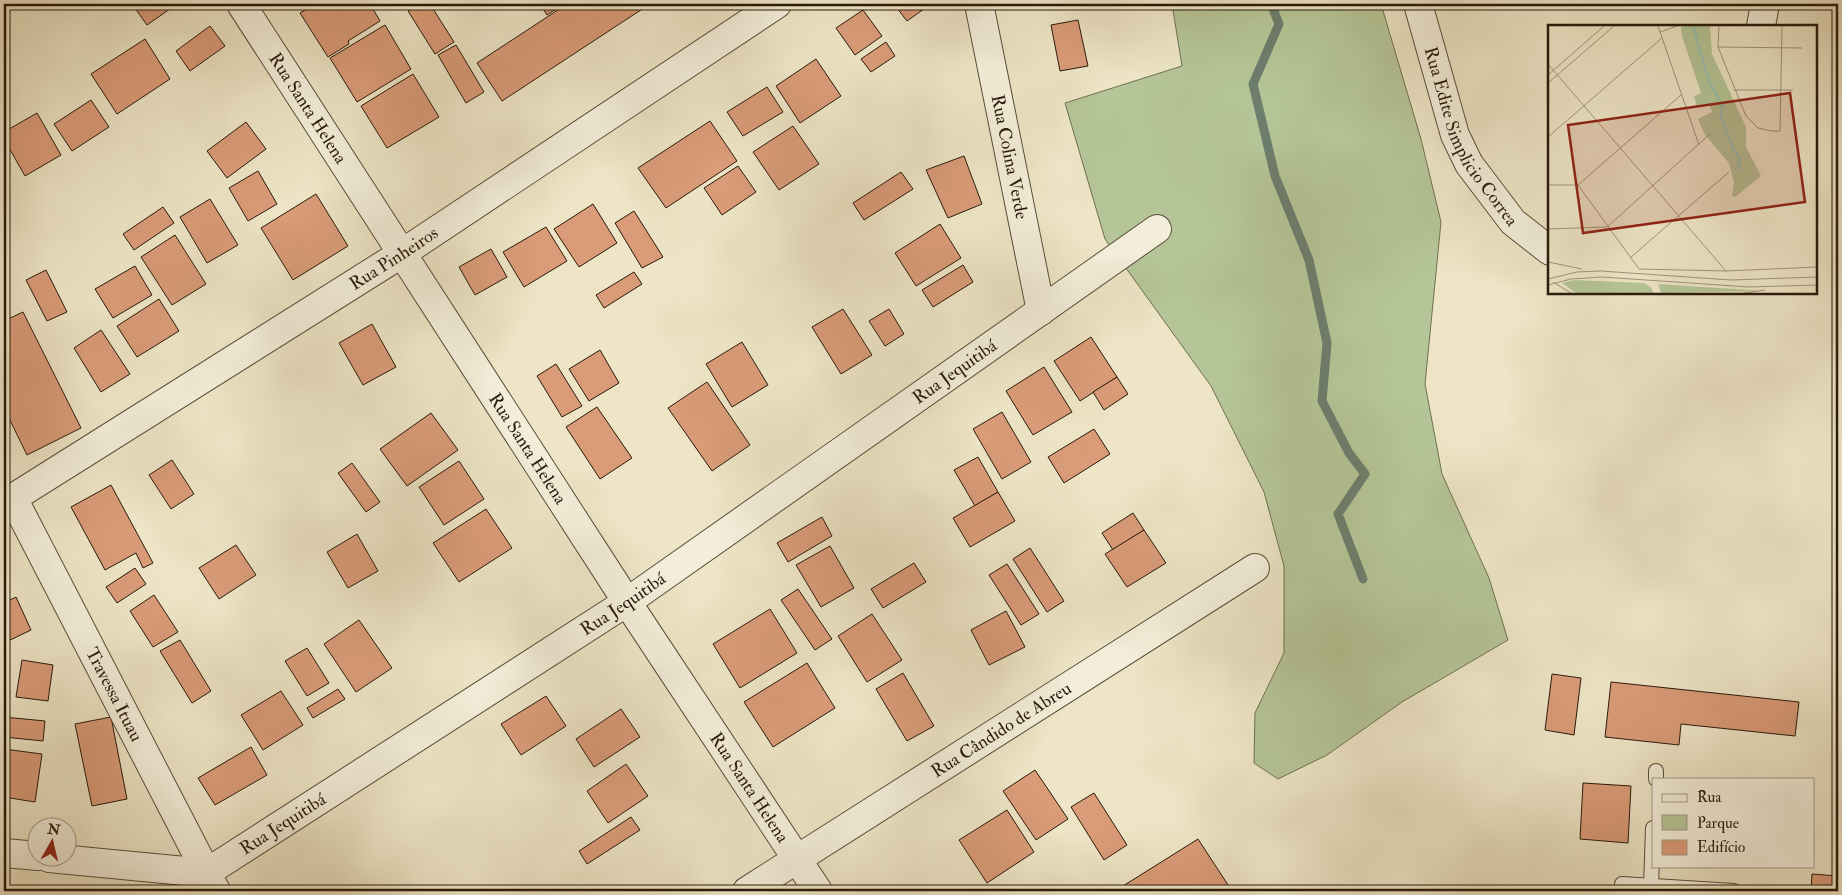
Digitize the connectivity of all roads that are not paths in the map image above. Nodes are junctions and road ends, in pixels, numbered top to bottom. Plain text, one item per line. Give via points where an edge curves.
1 (241, 4) edge
2 (776, 4) edge
3 (979, 4) edge
4 (1418, 4) edge
5 (1764, 4) edge
6 (1761, 25) edge
7 (1157, 229) dead end
8 (1548, 249) edge
9 (401, 254) junction
10 (1041, 311) junction
11 (8, 498) edge
12 (1255, 568) dead end
13 (627, 602) junction
14 (4, 853) edge
15 (28, 855) edge
16 (1652, 857) edge
17 (797, 858) junction
18 (78, 862) edge
19 (211, 882) edge
20 (1651, 886) junction
21 (747, 891) edge
22 (818, 891) edge
23 (1622, 891) edge
24 (1734, 891) edge

1 - 9 street, Rua Santa Helena
2 - 9 street, Rua Pinheiros
3 - 10 street, Rua Colina Verde
4 - 8 street, Rua Edite Simplicio Correa via 1455,135 1469,164 1513,222
5 - 6 street
7 - 10 street, Rua Jequitibá
9 - 11 street, Rua Pinheiros
9 - 13 street, Rua Santa Helena
10 - 13 street, Rua Jequitibá
11 - 19 street, Travessa Ituau
12 - 17 street, Rua Cândido de Abreu
13 - 17 street, Rua Santa Helena
13 - 19 street, Rua Jequitibá
14 - 15 street
16 - 20 lane
17 - 21 street, Rua Cândido de Abreu
17 - 22 street, Rua Santa Helena
18 - 19 street
20 - 23 lane via 1622,884
20 - 24 lane

